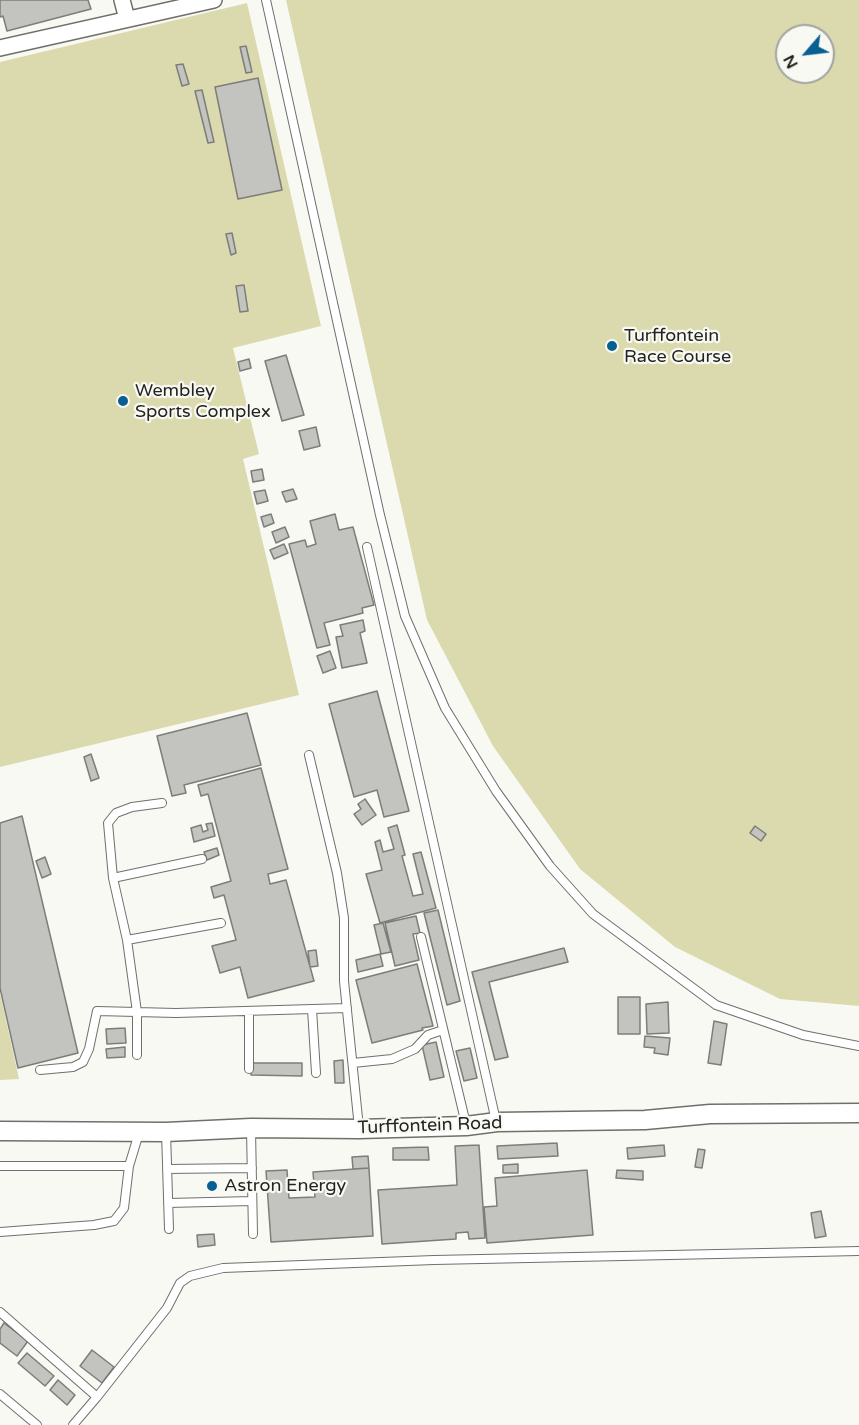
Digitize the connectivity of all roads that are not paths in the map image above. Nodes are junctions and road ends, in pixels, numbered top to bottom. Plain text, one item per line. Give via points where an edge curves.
1 (122, 0) edge
2 (214, 0) edge
3 (266, 0) edge
4 (127, 19) junction
5 (0, 48) edge
6 (367, 547) dead end
7 (309, 755) dead end
8 (162, 803) dead end
9 (202, 859) dead end
10 (113, 878) junction
11 (221, 923) dead end
12 (421, 937) dead end
13 (127, 940) junction
14 (347, 1008) junction
15 (312, 1009) junction
16 (249, 1011) junction
17 (137, 1012) junction
18 (443, 1030) junction
19 (859, 1046) edge
20 (137, 1055) dead end
21 (353, 1062) junction
22 (249, 1069) dead end
23 (40, 1071) dead end
24 (316, 1072) dead end
25 (859, 1113) edge
26 (497, 1122) junction
27 (466, 1126) junction
28 (251, 1128) junction
29 (359, 1129) junction
30 (0, 1131) edge
31 (140, 1131) junction
32 (166, 1132) junction
33 (0, 1166) edge
34 (129, 1166) junction
35 (252, 1168) junction
36 (167, 1169) junction
37 (252, 1201) junction
38 (168, 1203) junction
39 (169, 1229) dead end
40 (0, 1232) edge
41 (252, 1234) dead end
42 (859, 1251) edge
43 (0, 1312) edge
44 (0, 1394) edge
45 (97, 1397) junction
46 (37, 1425) edge
47 (73, 1425) edge

1 - 4 street
2 - 4 street
3 - 19 lane via 405,616 445,708 496,791 550,866 593,914 716,1005 804,1035
4 - 5 street
6 - 26 lane
7 - 14 lane via 344,918
8 - 10 lane via 116,813 108,824
9 - 10 lane
10 - 13 lane
11 - 13 lane
12 - 18 lane
13 - 17 lane
14 - 15 lane
14 - 21 lane
15 - 16 lane
15 - 24 lane
16 - 17 lane
16 - 22 lane
17 - 20 lane
17 - 23 lane via 97,1011 83,1062
18 - 21 lane via 428,1035 415,1049 392,1059
18 - 27 lane
21 - 29 lane
25 - 26 street, Turffontein Road
26 - 27 street, Turffontein Road
27 - 29 street, Turffontein Road
28 - 29 street, Turffontein Road
28 - 32 street, Turffontein Road
28 - 35 lane
30 - 31 street, Turffontein Road
31 - 32 street, Turffontein Road
31 - 34 lane
32 - 36 lane
33 - 34 lane
34 - 40 lane via 124,1208 114,1221
35 - 36 lane
35 - 37 lane
36 - 38 lane
37 - 38 lane
37 - 41 lane
38 - 39 lane
42 - 45 lane via 223,1268 190,1276 180,1283 167,1308
43 - 45 lane
44 - 46 lane
45 - 47 lane

